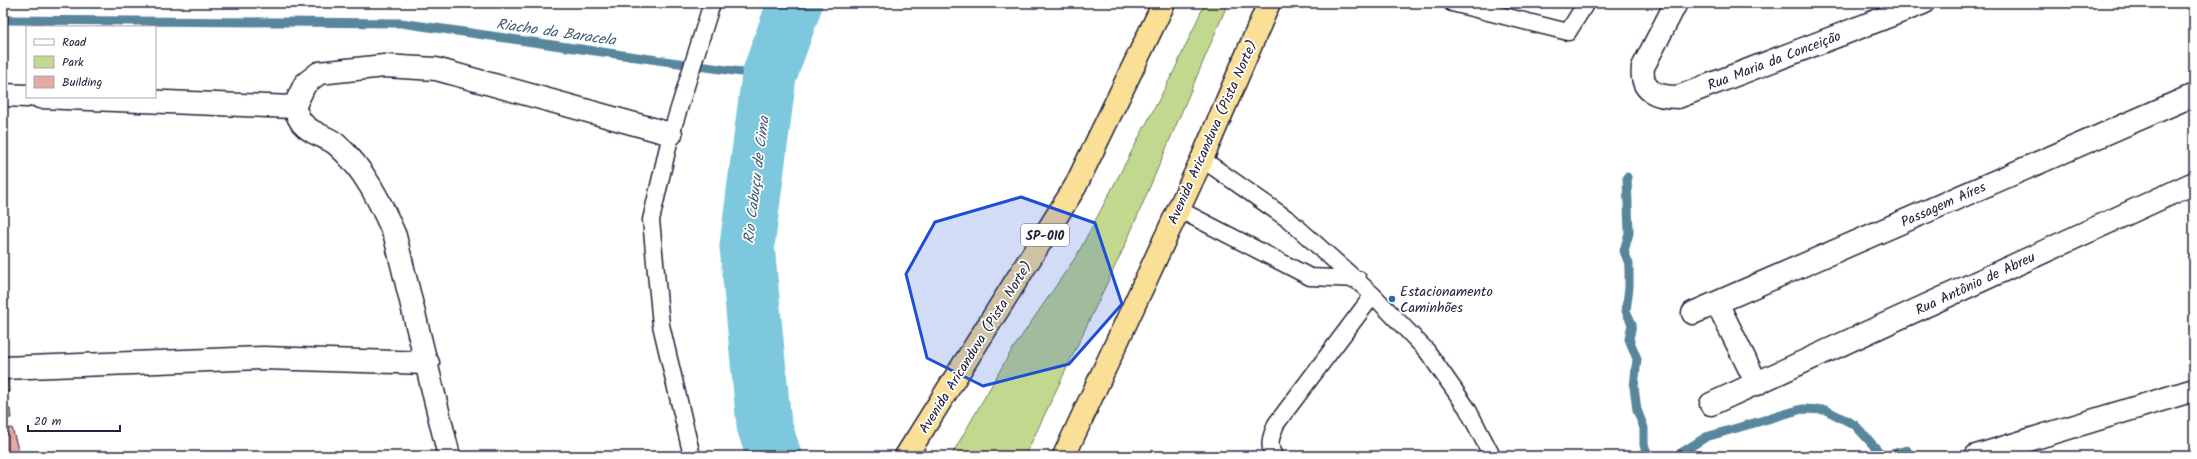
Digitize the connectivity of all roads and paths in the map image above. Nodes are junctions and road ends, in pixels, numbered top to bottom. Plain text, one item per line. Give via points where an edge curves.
1 (712, 3) edge
2 (1164, 3) edge
3 (1269, 3) edge
4 (1452, 3) edge
5 (1586, 3) edge
6 (1676, 3) edge
7 (1922, 3) edge
8 (3, 95) edge
9 (2194, 95) edge
10 (26, 96) edge
11 (65, 98) edge
12 (294, 107) junction
13 (671, 134) junction
14 (1202, 159) junction
15 (2194, 182) edge
16 (1178, 209) junction
17 (1358, 279) junction
18 (1374, 295) junction
19 (1717, 303) junction
20 (1693, 313) dead end
21 (428, 363) junction
22 (3, 368) edge
23 (1757, 384) junction
24 (2194, 390) edge
25 (1711, 404) dead end
26 (454, 455) edge
27 (692, 456) edge
28 (906, 456) edge
29 (1064, 456) edge
30 (1274, 456) edge
31 (1492, 456) edge
32 (1976, 456) edge

1 - 13 lane
2 - 28 highway, Avenida Aricanduva (Pista Norte) / SP-010 via 1075,187
3 - 14 highway, Avenida Aricanduva (Pista Norte)
4 - 5 lane via 1568,32
6 - 7 street, Rua Maria da Conceição via 1643,67 1642,77 1648,89 1660,97 1678,97
8 - 10 street
9 - 19 street, Passagem Aíres
11 - 12 street
12 - 13 street via 305,84 319,73 384,66 436,69
12 - 21 street via 302,123 336,144 381,202 395,236
13 - 27 lane via 651,220 660,325
14 - 16 highway, Avenida Aricanduva (Pista Norte)
14 - 17 lane via 1289,220
15 - 23 street, Rua Antônio de Abreu
16 - 17 lane via 1310,277
16 - 29 highway, Avenida Aricanduva (Pista Norte)
17 - 18 lane
18 - 30 lane via 1276,424 1270,439 1270,449
18 - 31 lane via 1427,351 1467,408
19 - 20 street, Passagem Aíres
19 - 23 street
21 - 22 street via 263,358
21 - 26 street
23 - 25 street, Rua Antônio de Abreu
24 - 32 street

